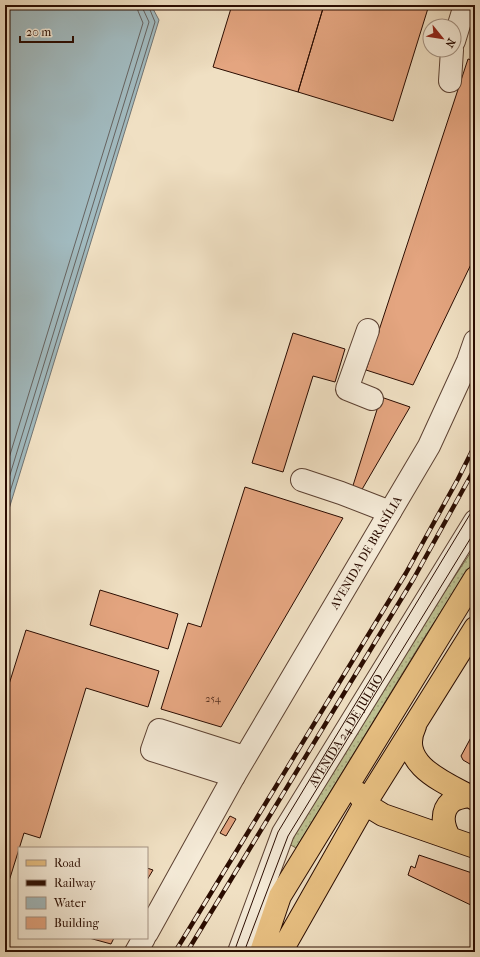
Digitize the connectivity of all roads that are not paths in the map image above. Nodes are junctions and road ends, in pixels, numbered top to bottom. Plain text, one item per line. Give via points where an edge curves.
1 (467, 12) edge
2 (462, 23) edge
3 (451, 58) edge
4 (450, 81) dead end
5 (368, 330) dead end
6 (475, 341) edge
7 (372, 399) dead end
8 (302, 480) dead end
9 (390, 512) junction
10 (475, 520) edge
11 (475, 578) edge
12 (475, 628) edge
13 (426, 705) junction
14 (244, 758) junction
15 (360, 766) junction
16 (234, 776) junction
17 (473, 798) edge
18 (365, 804) junction
19 (450, 838) junction
20 (475, 847) edge
21 (148, 931) edge
22 (143, 939) edge
23 (136, 952) edge
24 (239, 952) edge
25 (261, 952) edge
26 (281, 952) edge

1 - 2 street
3 - 4 street
5 - 7 street via 340,388
6 - 9 street, AVENIDA DE BRASÍLIA via 429,446
8 - 9 street
9 - 14 street, AVENIDA DE BRASÍLIA
10 - 24 street, AVENIDA 24 DE JULHO via 283,833
11 - 15 main road
12 - 13 main road
13 - 17 main road via 412,732 414,757 427,771
13 - 18 main road
14 - 16 street, AVENIDA DE BRASÍLIA
14 - 16 street via 159,730 152,750
15 - 18 main road via 357,786
15 - 25 main road via 280,896
16 - 21 street, AVENIDA DE BRASÍLIA
17 - 19 main road via 458,798 446,809 444,824
18 - 19 main road via 383,815
18 - 26 main road
19 - 20 main road
22 - 23 street

